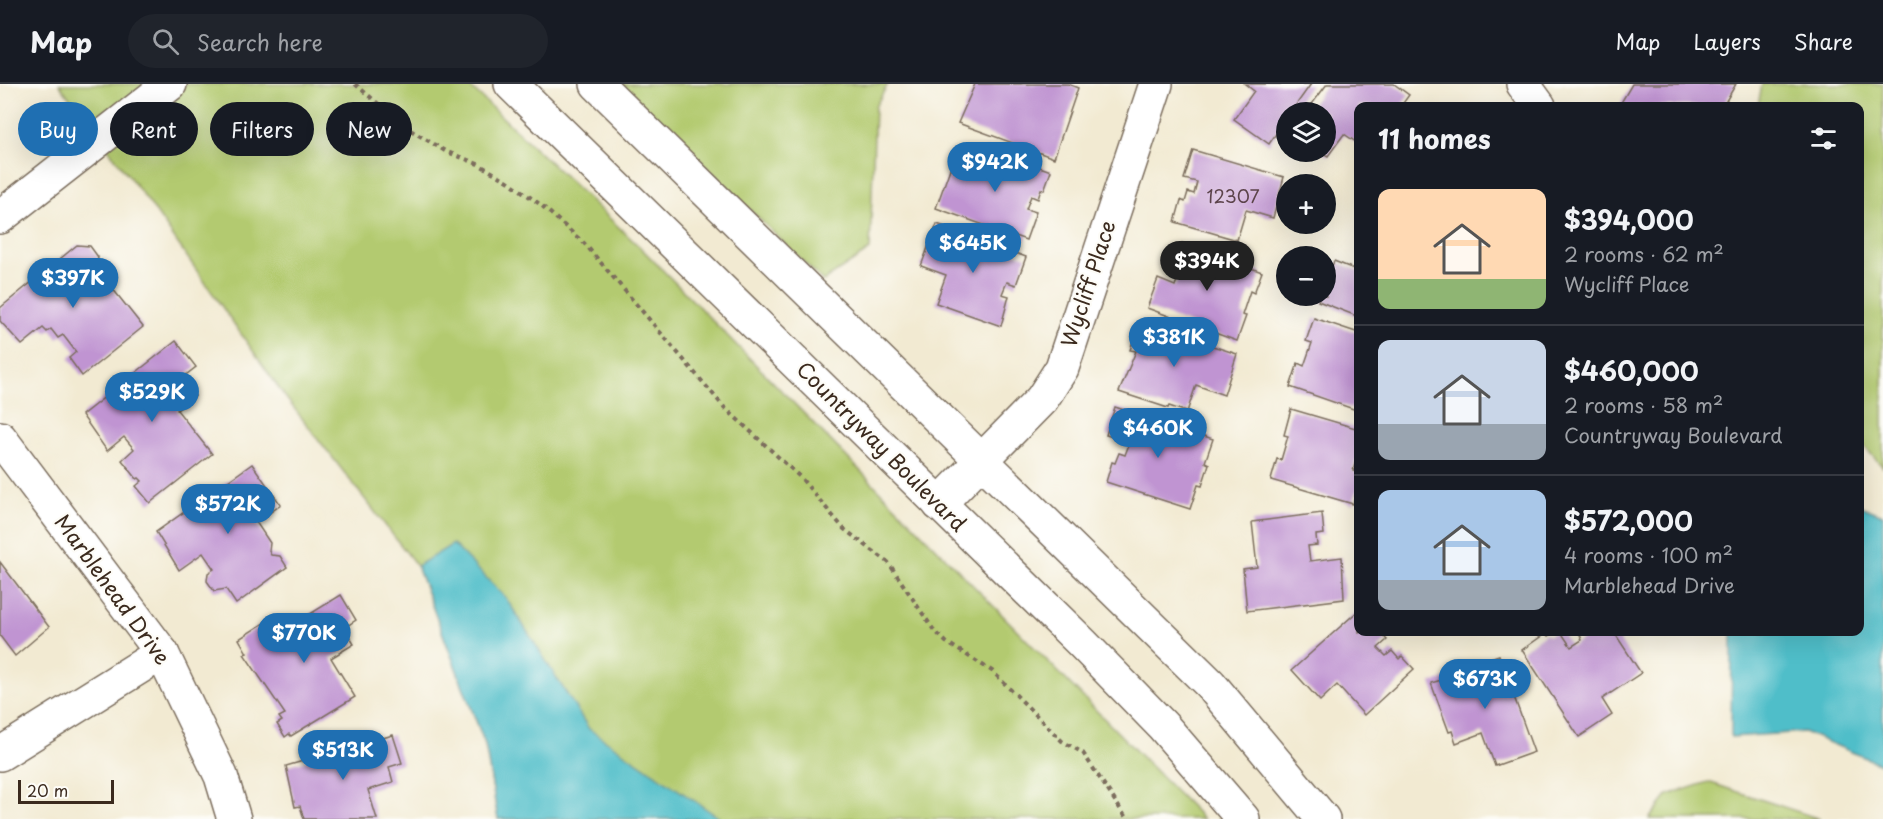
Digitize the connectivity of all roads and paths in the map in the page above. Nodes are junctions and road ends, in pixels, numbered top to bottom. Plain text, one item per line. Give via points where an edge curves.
1 (170, 84) edge
2 (355, 84) edge
3 (511, 84) edge
4 (597, 84) edge
5 (1156, 84) edge
6 (1523, 84) edge
7 (1536, 102) edge
8 (0, 217) edge
9 (0, 438) edge
10 (981, 461) junction
11 (939, 504) junction
12 (162, 653) junction
13 (0, 754) edge
14 (234, 819) edge
15 (1127, 819) edge
16 (1242, 819) edge
17 (1323, 819) edge

1 - 8 street
2 - 15 path via 407,128 508,181 584,243 724,408 800,477 844,529 888,562 933,629 946,642 992,671 1062,741 1083,753
3 - 11 street, Countryway Boulevard
4 - 10 street
5 - 10 street, Wycliff Place via 1062,368 1042,399
6 - 7 street
9 - 12 street, Marblehead Drive
10 - 11 street, Wycliff Place
10 - 17 street via 1210,684
11 - 16 street, Countryway Boulevard via 1163,726
12 - 13 street
12 - 14 street, Marblehead Drive via 221,776

